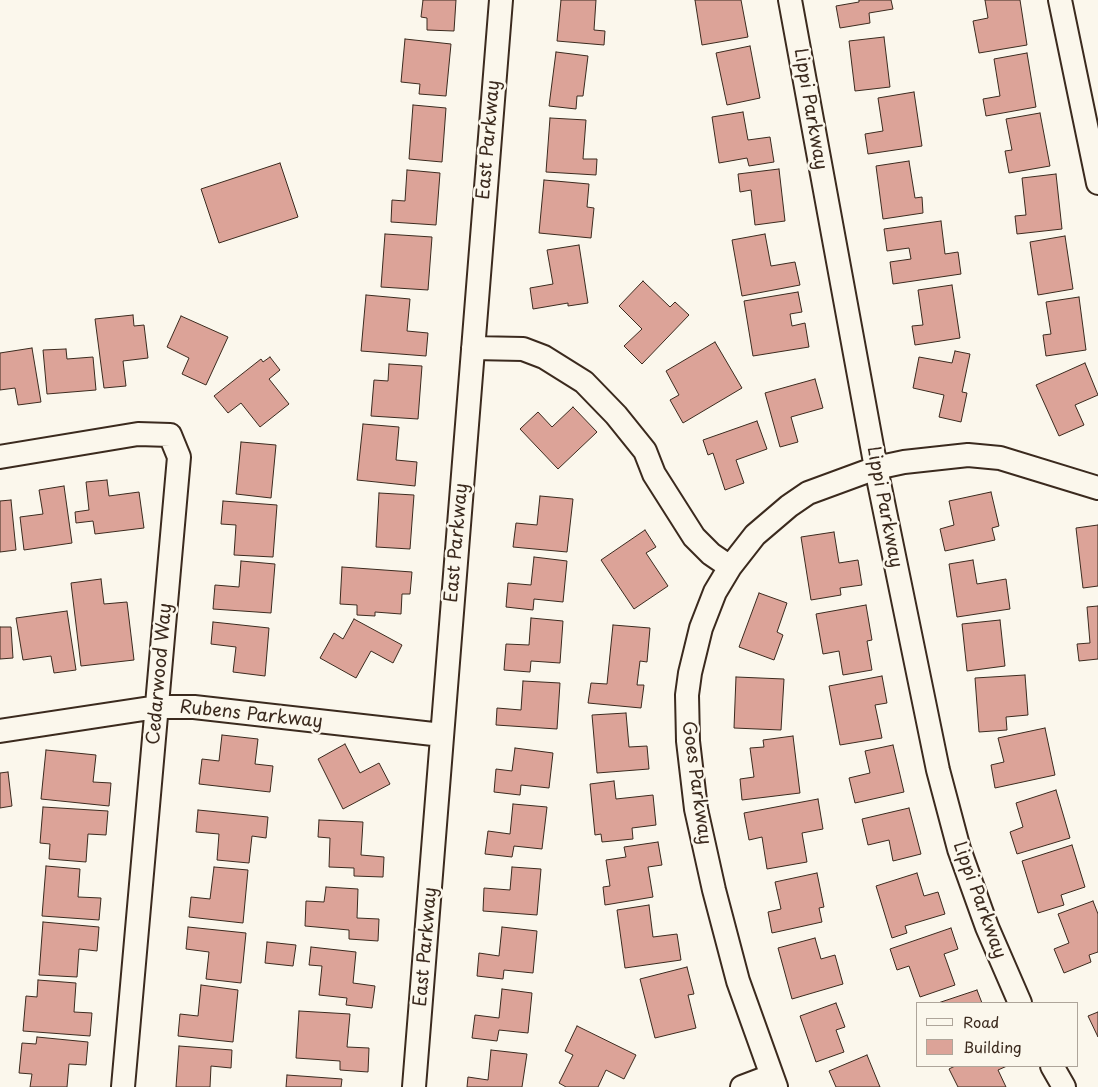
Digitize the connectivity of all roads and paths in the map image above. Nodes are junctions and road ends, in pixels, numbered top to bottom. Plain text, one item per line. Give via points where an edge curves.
1 (501, 0) edge
2 (790, 0) edge
3 (1060, 0) edge
4 (1098, 183) edge
5 (473, 348) junction
6 (0, 457) edge
7 (876, 468) junction
8 (1098, 488) edge
9 (730, 567) junction
10 (157, 707) junction
11 (0, 732) edge
12 (442, 735) junction
13 (1020, 1002) edge
14 (1053, 1067) edge
15 (774, 1081) edge
16 (123, 1087) edge
17 (414, 1087) edge
18 (742, 1087) edge
19 (1064, 1087) edge

1 - 5 street, East Parkway
2 - 7 street, Lippi Parkway
3 - 4 street
5 - 9 street via 523,349 544,357 584,382 645,451 654,474 694,536 711,554
5 - 12 street, East Parkway
6 - 10 street, Cedarwood Way via 138,434 170,435 179,457
7 - 8 street, Goes Parkway via 968,455 1000,458
7 - 9 street, Goes Parkway via 808,493 754,535
7 - 13 street, Lippi Parkway via 938,770 986,927
9 - 15 street, Goes Parkway via 715,592 695,650 687,695 688,741 696,810 714,890 738,981
10 - 11 street, Rubens Parkway
10 - 12 street, Rubens Parkway via 194,707
10 - 16 street, Cedarwood Way
12 - 17 street, East Parkway
14 - 19 street
15 - 18 street, Goes Parkway

